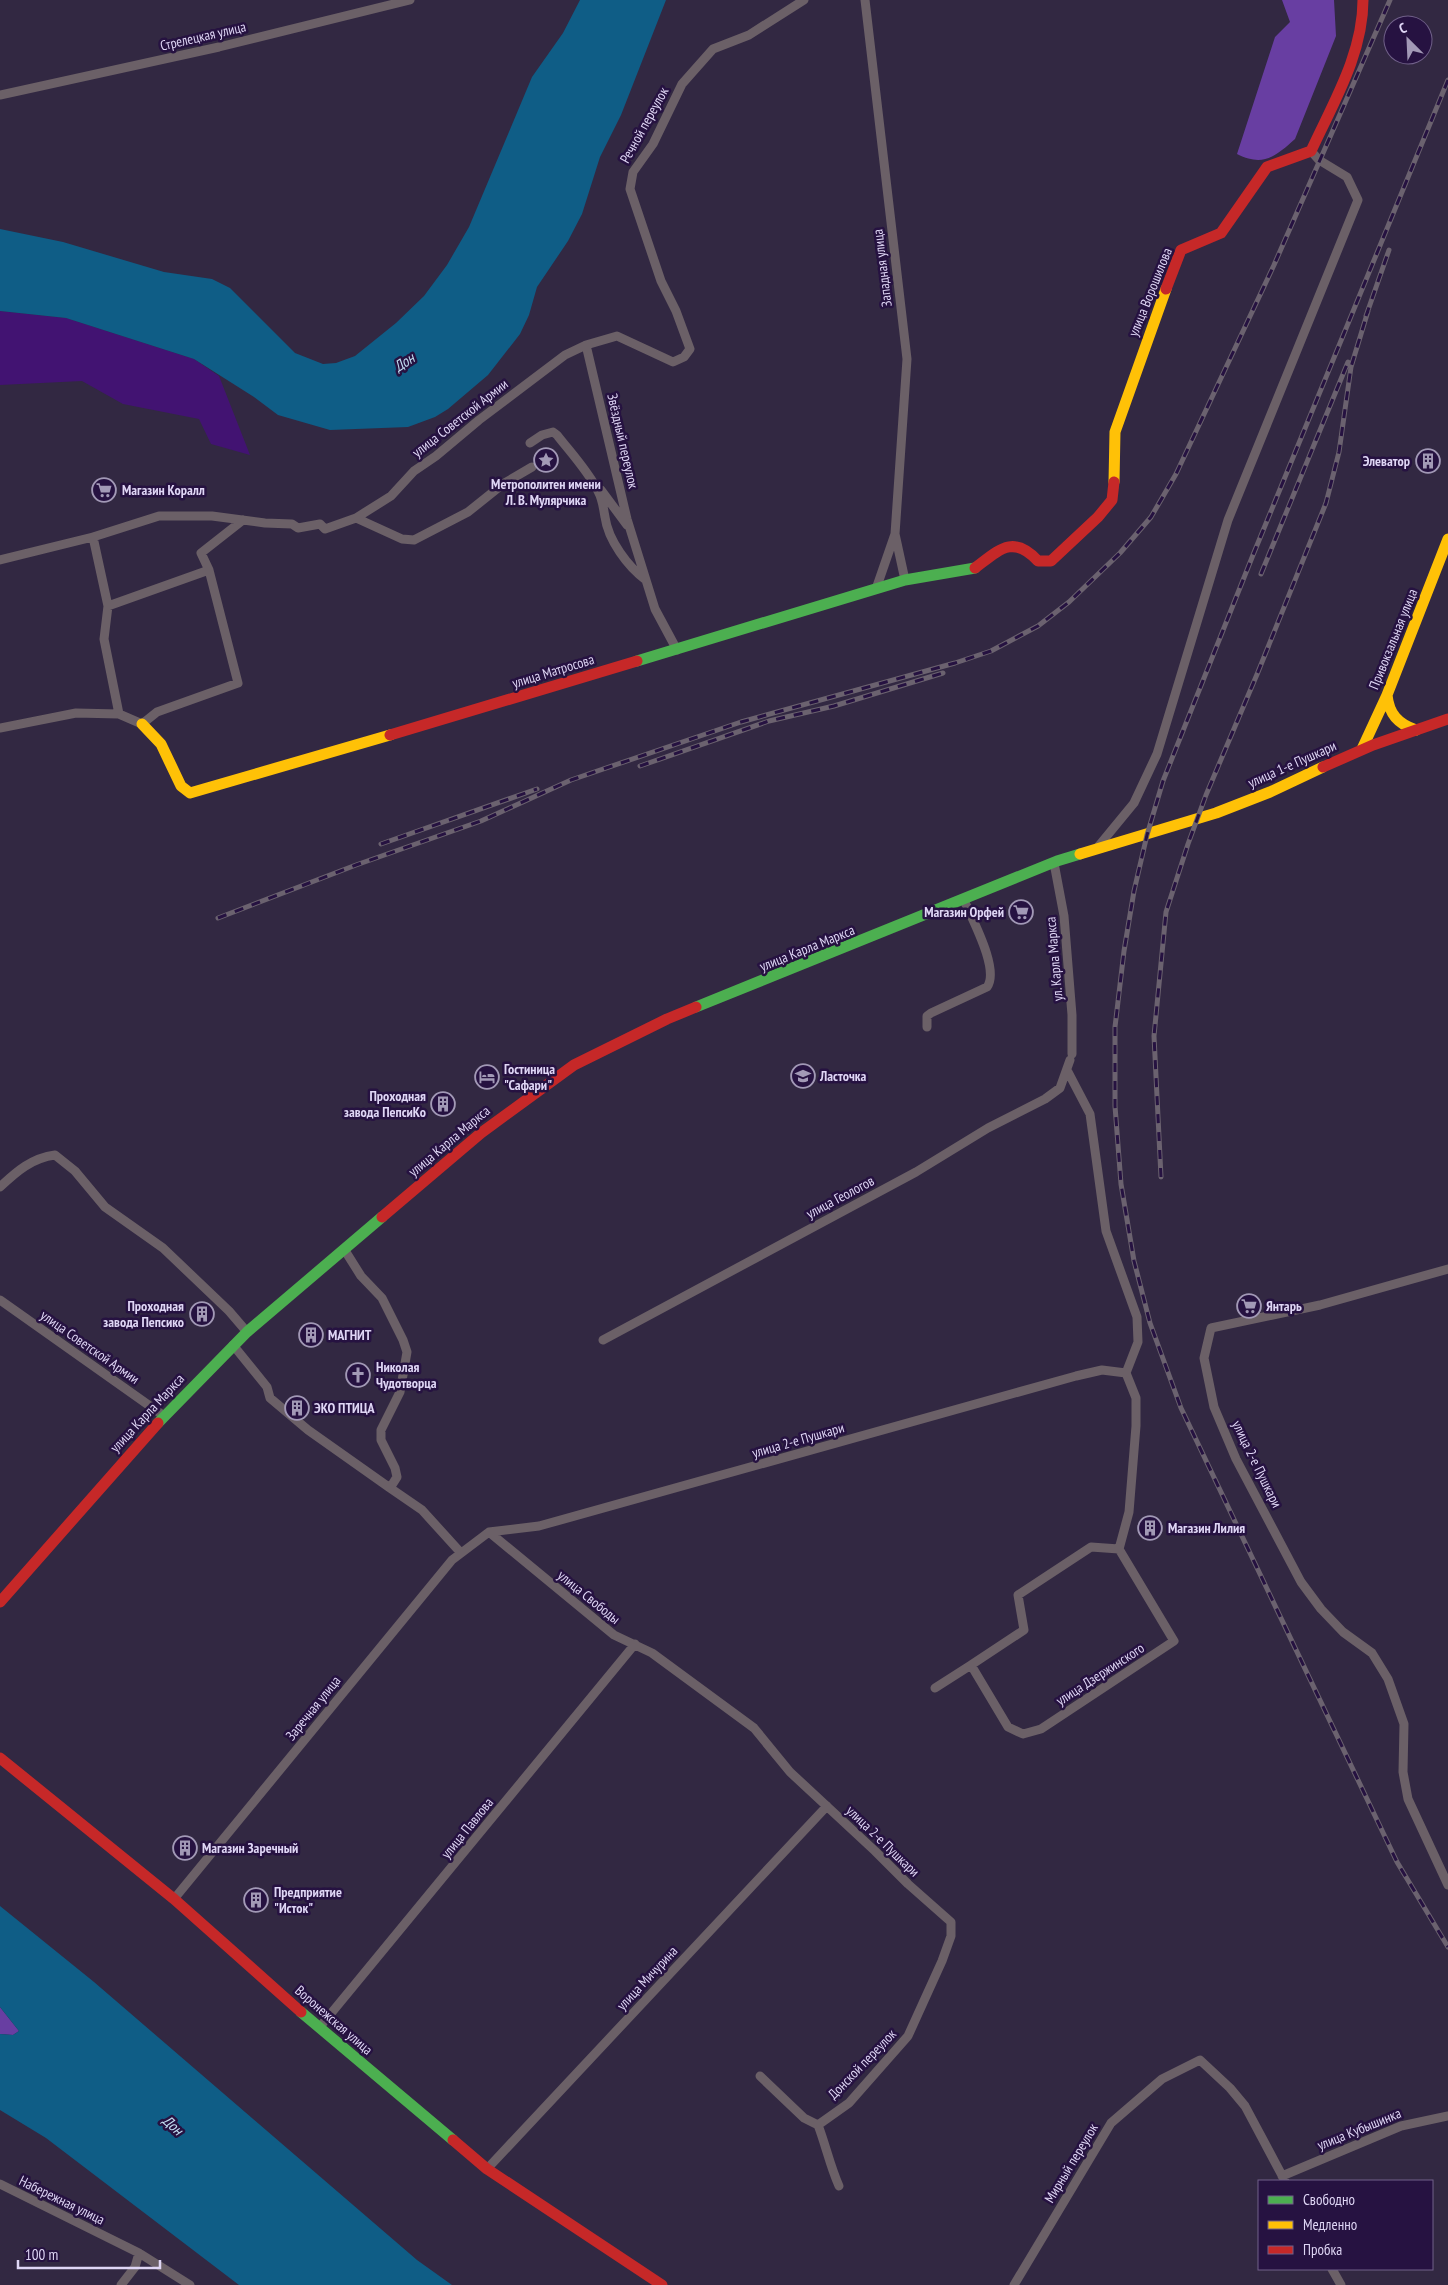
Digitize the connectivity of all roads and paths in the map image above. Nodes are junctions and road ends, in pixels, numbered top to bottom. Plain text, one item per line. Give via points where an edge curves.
1 (410, 0) edge
2 (804, 0) edge
3 (866, 0) edge
4 (1362, 0) edge
5 (0, 95) edge
6 (1311, 151) junction
7 (586, 345) junction
8 (530, 443) dead end
9 (532, 467) dead end
10 (596, 487) junction
11 (356, 518) junction
12 (244, 520) junction
13 (630, 529) junction
14 (895, 534) junction
15 (93, 537) junction
16 (1448, 538) edge
17 (1002, 548) joint
18 (0, 560) edge
19 (209, 570) junction
20 (646, 580) junction
21 (905, 580) junction
22 (876, 589) junction
23 (108, 606) junction
24 (677, 650) junction
25 (1387, 695) junction
26 (119, 714) junction
27 (1448, 718) edge
28 (142, 724) junction
29 (0, 728) edge
30 (1416, 730) junction
31 (1362, 749) junction
32 (1147, 835) joint
33 (1097, 848) junction
34 (1054, 863) junction
35 (964, 900) junction
36 (926, 1027) dead end
37 (1071, 1057) joint
38 (1067, 1070) junction
39 (0, 1187) edge
40 (344, 1249) junction
41 (1448, 1269) edge
42 (0, 1300) edge
43 (247, 1332) junction
44 (603, 1340) dead end
45 (233, 1345) junction
46 (1126, 1373) junction
47 (164, 1416) junction
48 (390, 1488) junction
49 (489, 1532) junction
50 (1118, 1549) junction
51 (461, 1554) junction
52 (0, 1602) edge
53 (635, 1644) junction
54 (971, 1665) junction
55 (935, 1688) dead end
56 (701, 1691) joint
57 (0, 1758) edge
58 (827, 1806) junction
59 (1448, 1885) edge
60 (174, 1899) junction
61 (942, 1961) joint
62 (320, 2028) junction
63 (760, 2076) dead end
64 (1448, 2116) edge
65 (818, 2125) junction
66 (487, 2168) junction
67 (1283, 2178) edge
68 (0, 2184) edge
69 (839, 2186) dead end
70 (139, 2253) junction
71 (1333, 2270) edge
72 (121, 2285) edge
73 (190, 2285) edge
74 (662, 2285) edge
75 (1014, 2285) edge
76 (1341, 2285) edge

1 - 5 street, Стрелецкая улица via 219,47
2 - 7 street, Речной переулок via 749,35 713,49 682,84 653,144 634,172 630,188 661,281 690,350 673,362 618,336
3 - 14 street, Западная улица via 906,359
4 - 6 street via 1364,14 1358,44
6 - 17 street, улица Ворошилова via 1267,167 1221,233 1181,250 1114,432 1112,500 1103,512 1050,560 1038,561 1028,550 1013,545
6 - 33 street via 1319,160 1347,177 1358,200 1228,520 1157,754 1134,803
7 - 11 street, улица Советской Армии via 558,360 414,471 391,496
7 - 13 street, Звёздный переулок
8 - 10 street via 553,432
9 - 11 street via 503,484 468,512 414,540 402,539
10 - 13 street via 604,491
10 - 20 street via 605,506 609,532 627,561
11 - 12 street, улица Советской Армии via 325,529 320,524 298,528 292,524
12 - 15 street, улица Советской Армии via 159,516
12 - 19 street via 201,553
13 - 20 street, Звёздный переулок
14 - 21 street
14 - 22 street
15 - 18 street, улица Советской Армии
15 - 23 street
16 - 25 street, Привокзальная улица
17 - 21 street, улица Матросова via 974,568
19 - 23 street
19 - 28 street via 238,683 157,712
20 - 24 street, Звёздный переулок via 655,609
21 - 22 street, улица Матросова
22 - 24 street, улица Матросова
23 - 26 street via 104,639
24 - 28 street, улица Матросова via 190,793 181,786 161,744
25 - 30 street via 1387,704 1396,722
25 - 31 street, Привокзальная улица
26 - 28 street
26 - 29 street via 76,713
27 - 30 street, улица 1-е Пушкари
30 - 31 street, улица 1-е Пушкари
31 - 32 street, улица 1-е Пушкари via 1238,805
32 - 33 street, улица Карла Маркса
33 - 34 street, улица Карла Маркса
34 - 35 street, улица Карла Маркса
34 - 37 street, ул. Карла Маркса via 1064,916 1072,1015
35 - 36 street via 991,965 990,982 987,987 931,1013 927,1016
35 - 40 street, улица Карла Маркса via 667,1019 574,1064 491,1125
37 - 38 street, улица Геологов
38 - 44 street, улица Геологов via 1060,1088 1045,1099
38 - 46 street via 1090,1114 1106,1231 1137,1317 1138,1342
39 - 43 street via 17,1170 41,1156 56,1155 75,1171 105,1207 163,1248 230,1311
40 - 43 street, улица Карла Маркса
40 - 48 street via 361,1276 382,1298 407,1352 400,1392 380,1430 381,1440 397,1476
41 - 59 street, улица 2-е Пушкари via 1320,1305 1211,1328 1204,1358 1214,1407 1236,1459 1282,1549 1321,1609 1343,1632 1372,1654 1388,1679 1404,1724 1403,1772 1408,1799
42 - 47 street, улица Советской Армии
43 - 45 street, улица Карла Маркса
45 - 47 street, улица Карла Маркса
45 - 48 street via 267,1387 270,1398 308,1430
46 - 49 street, улица 2-е Пушкари via 1102,1370 1076,1376 540,1526
46 - 50 street via 1136,1398 1136,1426 1129,1512
47 - 52 street, улица Карла Маркса
48 - 51 street via 422,1510
49 - 51 street, Заречная улица
49 - 53 street, улица Свободы via 614,1635
50 - 54 street via 1091,1547 1018,1595 1024,1630
50 - 54 street, улица Дзержинского via 1174,1641 1040,1729 1023,1734 1008,1727
51 - 60 street, Заречная улица via 452,1560
53 - 56 street, улица Свободы via 652,1653
53 - 62 street, улица Павлова
54 - 55 street
56 - 58 street, улица 2-е Пушкари via 754,1728 790,1772
57 - 60 street, Воронежская улица
58 - 61 street, улица 2-е Пушкари via 951,1922 951,1936
58 - 66 street, улица Мичурина
60 - 62 street, Воронежская улица
61 - 65 street, Донской переулок via 908,2036 849,2102
62 - 66 street, Воронежская улица
63 - 65 street via 804,2118
64 - 67 street, улица Кубышинка via 1401,2126
65 - 69 street
66 - 74 street, Воронежская улица
67 - 75 street, Мирный переулок via 1245,2106 1200,2060 1162,2079 1111,2123
68 - 70 street, Набережная улица
70 - 72 street via 135,2267
70 - 73 street, Набережная улица
71 - 76 street

